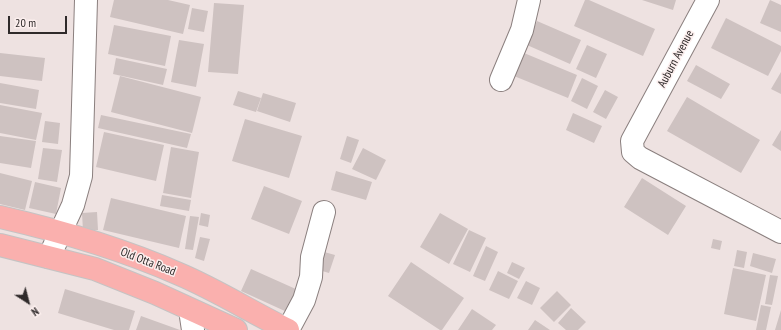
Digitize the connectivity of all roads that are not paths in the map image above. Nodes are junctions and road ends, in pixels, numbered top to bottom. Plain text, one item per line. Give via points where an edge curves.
1 (86, 0) edge
2 (529, 0) edge
3 (708, 0) edge
4 (501, 80) dead end
5 (324, 212) dead end
6 (0, 217) edge
7 (60, 231) junction
8 (781, 232) edge
9 (0, 245) edge
10 (50, 256) junction
11 (191, 320) edge
12 (236, 330) edge
13 (288, 330) edge

1 - 7 street via 81,176 73,205
2 - 4 street via 522,30
3 - 8 street, Auburn Avenue via 632,141 633,152
5 - 13 street via 304,300
6 - 7 main road, Old Otta Road
7 - 10 street
7 - 13 main road, Old Otta Road via 180,274
9 - 10 main road
10 - 11 main road via 95,269 155,293
11 - 12 main road

